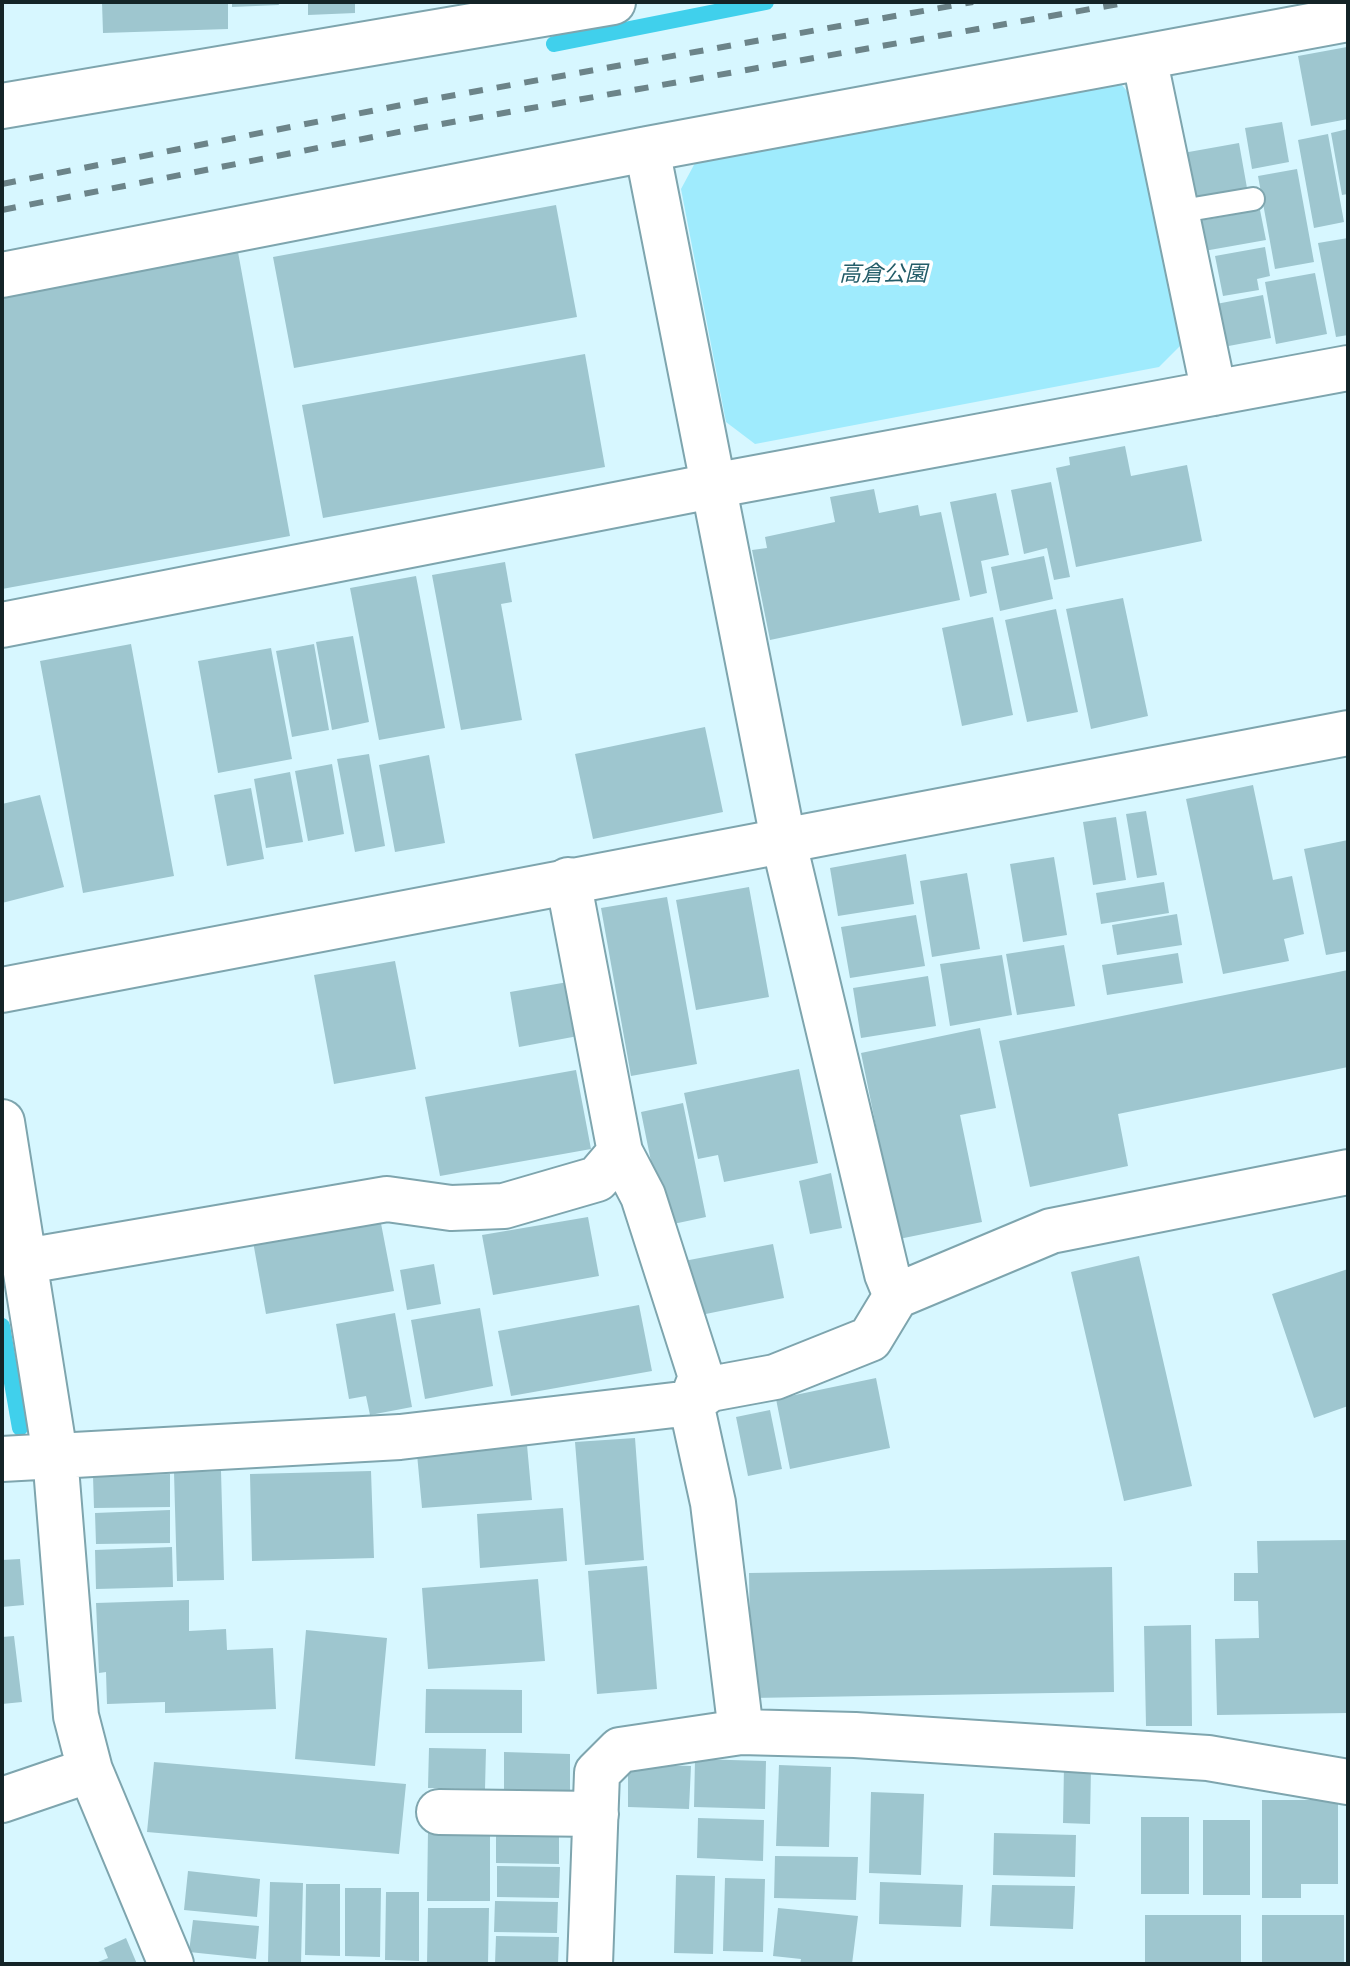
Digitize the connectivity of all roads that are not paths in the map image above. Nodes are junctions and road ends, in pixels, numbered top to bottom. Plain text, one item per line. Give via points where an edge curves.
1 (586, 5) edge
2 (1348, 19) edge
3 (1144, 57) junction
4 (2, 106) edge
5 (647, 149) junction
6 (1253, 199) dead end
7 (1176, 212) junction
8 (2, 275) edge
9 (1348, 368) edge
10 (1214, 393) junction
11 (712, 486) junction
12 (2, 625) edge
13 (1348, 733) edge
14 (783, 839) junction
15 (568, 880) junction
16 (2, 990) edge
17 (2, 1122) edge
18 (620, 1152) junction
19 (1348, 1172) edge
20 (26, 1261) junction
21 (896, 1296) junction
22 (691, 1403) junction
23 (55, 1455) junction
24 (2, 1459) edge
25 (741, 1732) junction
26 (90, 1770) junction
27 (1348, 1782) edge
28 (2, 1800) edge
29 (439, 1812) dead end
30 (596, 1814) junction
31 (171, 1964) edge
32 (590, 1964) edge

1 - 4 street
2 - 3 street
3 - 5 street
3 - 7 street
5 - 8 street
5 - 11 street
6 - 7 lane
7 - 10 street
9 - 10 street
10 - 11 street
11 - 12 street
11 - 14 street
13 - 14 street
14 - 15 street
14 - 21 street
15 - 16 street
15 - 18 street
17 - 20 street
18 - 20 street via 597,1179 504,1206 451,1208 387,1199
18 - 22 street via 643,1196 701,1377
19 - 21 street via 1051,1231
20 - 23 street
21 - 22 street via 870,1339 775,1377 710,1389
22 - 23 street via 400,1437
22 - 25 street via 713,1503
23 - 24 street
23 - 26 street via 75,1703
25 - 27 street via 1208,1758
25 - 30 street via 620,1750 597,1773
26 - 28 street
26 - 31 street
29 - 30 street
30 - 32 street

